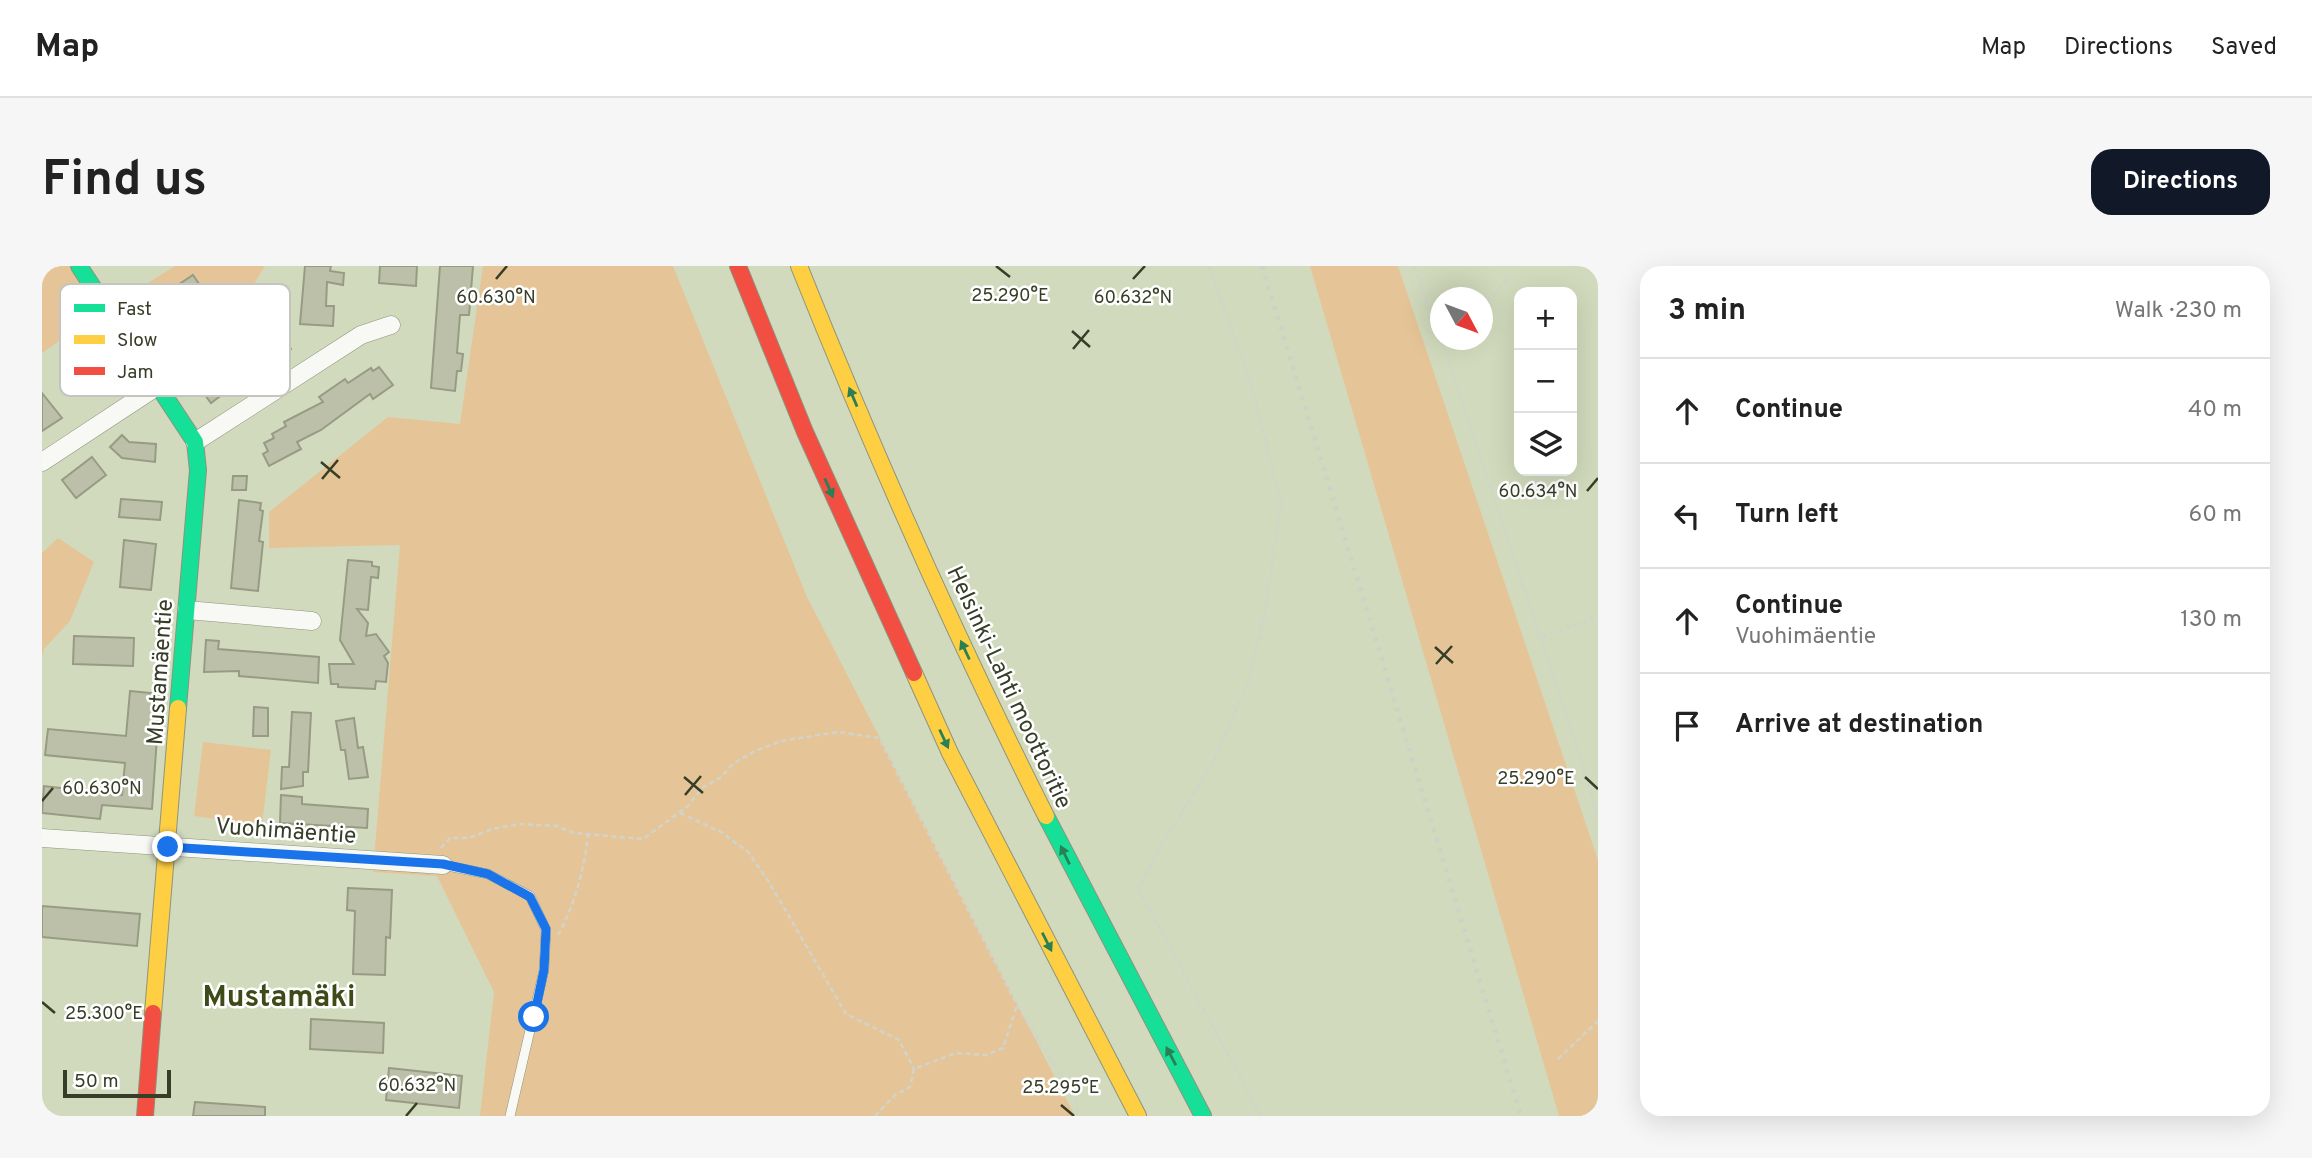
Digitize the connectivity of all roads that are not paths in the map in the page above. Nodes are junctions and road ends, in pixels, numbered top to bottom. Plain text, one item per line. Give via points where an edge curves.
1 (79, 266) edge
2 (736, 266) edge
3 (799, 266) edge
4 (91, 284) edge
5 (391, 325) dead end
6 (856, 361) dead end
7 (290, 380) edge
8 (142, 396) edge
9 (166, 396) edge
10 (266, 396) edge
11 (195, 442) junction
12 (879, 458) junction
13 (42, 462) edge
14 (187, 610) junction
15 (312, 621) dead end
16 (42, 838) edge
17 (168, 847) junction
18 (438, 864) joint
19 (145, 1116) edge
20 (510, 1116) edge
21 (1138, 1116) edge
22 (1203, 1116) edge

1 - 4 main road, Mustamäentie
2 -> 21 main road via 858,553 950,752
12 -> 3 main road, Helsinki-Lahti moottoritie
5 - 7 street via 360,335
6 - 12 main road via 870,399
8 - 13 street
9 - 11 main road, Mustamäentie
10 - 11 street
11 - 14 main road, Mustamäentie via 198,470
22 -> 12 main road, Helsinki-Lahti moottoritie via 1010,746
14 - 15 street
14 - 17 main road, Mustamäentie
16 - 17 street, Vuohimäentie
17 - 18 street, Vuohimäentie
17 - 19 main road, Mustamäentie
18 - 20 lane via 488,874 530,897 546,929 544,970

